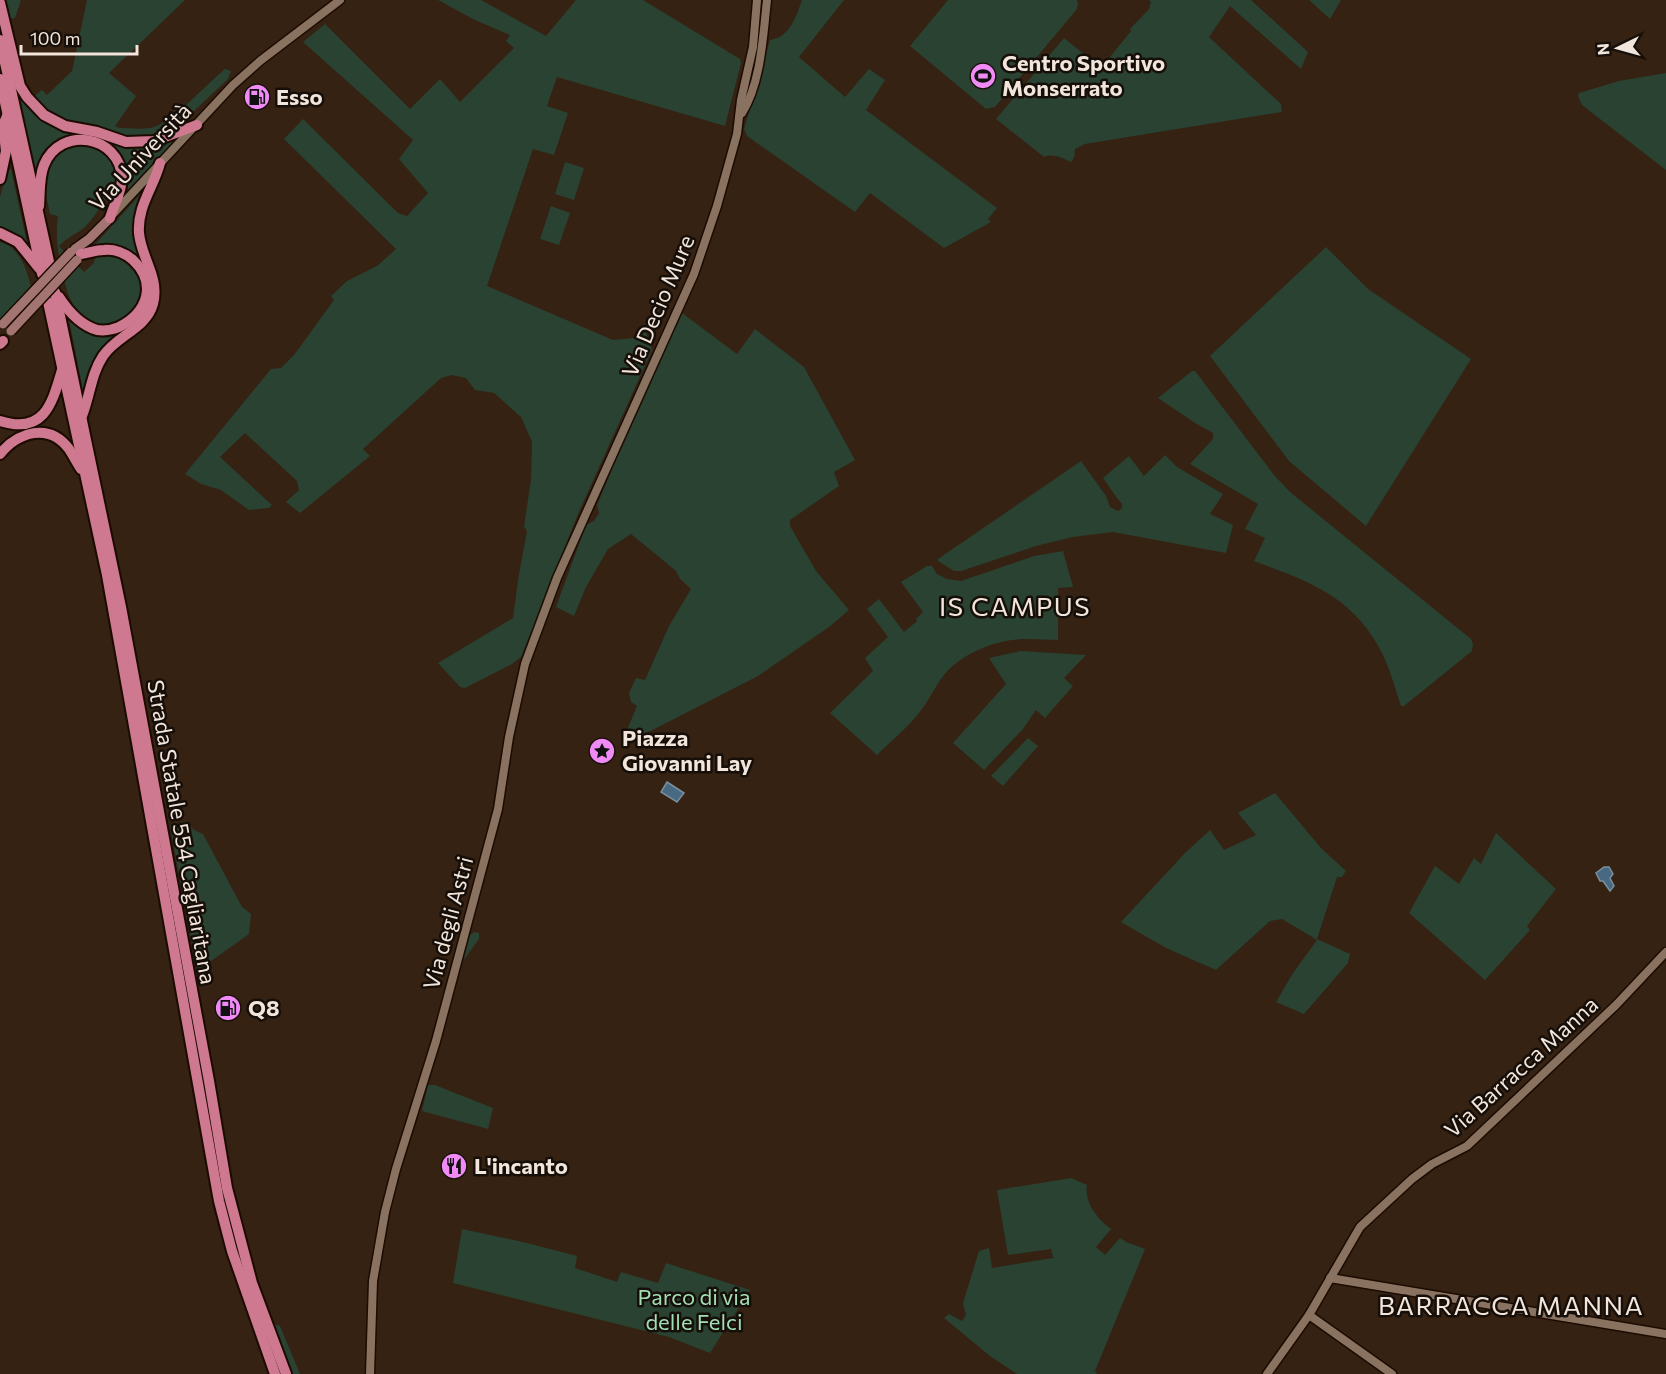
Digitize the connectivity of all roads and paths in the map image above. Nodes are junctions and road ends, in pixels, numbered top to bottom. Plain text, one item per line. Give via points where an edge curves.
1 (340, 0) edge
2 (757, 0) edge
3 (767, 0) edge
4 (0, 3) edge
5 (0, 40) edge
6 (0, 79) edge
7 (8, 114) junction
8 (740, 116) junction
9 (197, 125) junction
10 (160, 163) junction
11 (0, 179) edge
12 (38, 215) junction
13 (110, 218) junction
14 (0, 233) edge
15 (77, 254) junction
16 (44, 270) junction
17 (48, 302) dead end
18 (2, 326) edge
19 (1, 342) edge
20 (62, 366) junction
21 (82, 417) junction
22 (0, 422) edge
23 (0, 454) edge
24 (86, 478) junction
25 (592, 504) joint
26 (1666, 952) edge
27 (185, 955) junction
28 (197, 981) dead end
29 (215, 1067) dead end
30 (219, 1139) junction
31 (1330, 1278) junction
32 (1309, 1315) junction
33 (1666, 1334) edge
34 (275, 1374) edge
35 (286, 1374) edge
36 (370, 1374) edge
37 (1267, 1374) edge
38 (1392, 1374) edge

1 - 9 street, Via Università via 260,61
2 - 8 street, Via Decio Mure
3 - 8 street, Via Decio Mure via 762,49 748,103
4 - 9 highway via 20,86 44,115 65,126 126,142 154,141
5 - 12 highway
6 - 7 highway
7 - 11 highway via 3,125 6,151
7 - 16 highway
8 - 25 street, Via Decio Mure via 717,206 694,274
9 - 10 street, Via Università
10 - 13 street, Via Università
10 - 21 highway via 143,201 139,233 154,285 152,307 137,328 104,355
12 - 13 highway via 43,166 64,142 82,138 95,140 118,160 121,189
12 - 16 highway
13 - 15 main road, Via Università
14 - 16 highway via 18,242
15 - 18 main road, Via Università, bridge
15 - 19 main road, Via Università, bridge
15 - 21 highway, Strada Statale 554 Cagliaritana via 105,249 128,255 146,280 147,292 138,315 113,329 98,330 76,318 56,293
17 - 20 highway, Strada Statale 554 Cagliaritana
20 - 22 highway via 52,403 41,416 22,425
20 - 24 highway, Strada Statale 554 Cagliaritana
21 - 27 highway, Strada Statale 554 Cagliaritana
23 - 24 highway via 20,436 48,435 69,448
24 - 34 highway, Strada Statale 554 Cagliaritana via 219,1201 232,1251
25 - 36 street, Via degli Astri via 525,664 498,809 385,1212 373,1281
26 - 31 street, Via Barracca Manna via 1616,1005 1467,1146 1432,1164 1360,1227
27 - 28 highway via 190,958
27 - 30 highway, Strada Statale 554 Cagliaritana
29 - 30 highway via 222,1132
30 - 35 highway, Strada Statale 554 Cagliaritana via 236,1227
31 - 32 street, Via Barracca Manna
31 - 33 street
32 - 37 street, Via Barracca Manna
32 - 38 street

